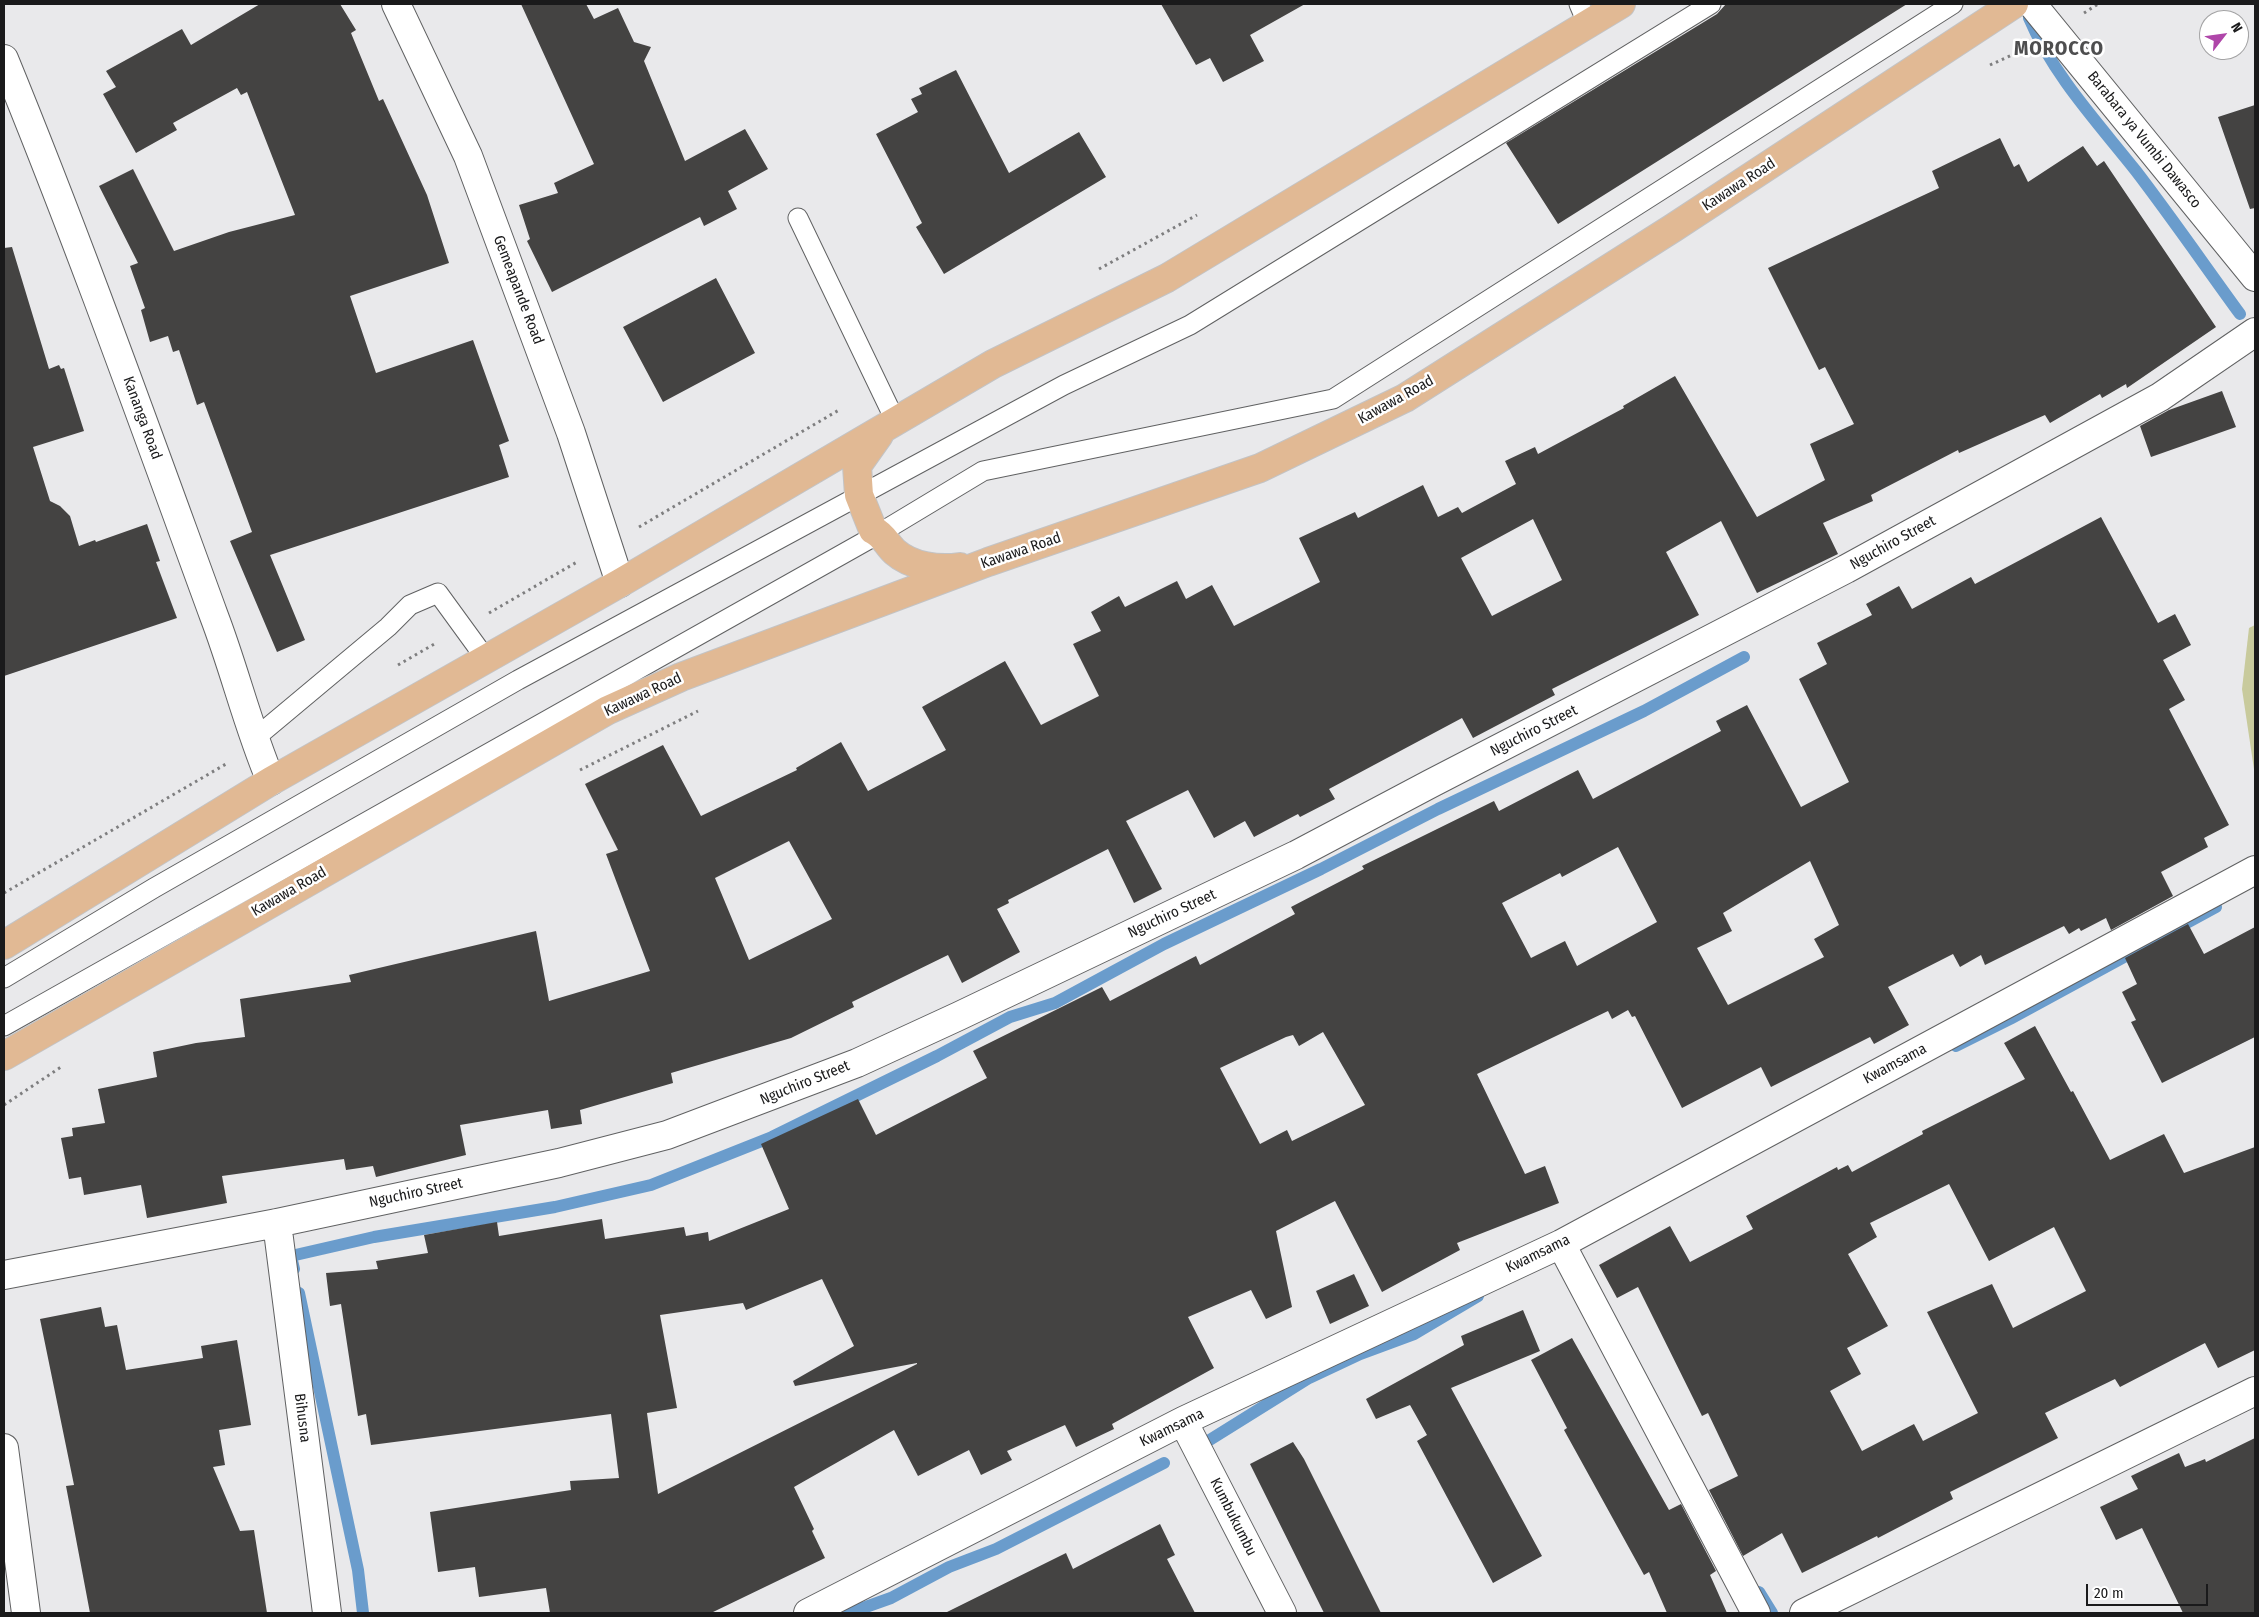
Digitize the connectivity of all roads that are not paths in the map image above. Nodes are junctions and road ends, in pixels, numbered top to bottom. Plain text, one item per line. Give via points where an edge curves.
1 (396, 4) edge
2 (1621, 4) edge
3 (1711, 4) edge
4 (1954, 4) edge
5 (2014, 4) edge
6 (2032, 4) edge
7 (1583, 14) edge
8 (4, 58) edge
9 (798, 218) dead end
10 (2255, 277) edge
11 (2255, 332) edge
12 (890, 423) junction
13 (860, 495) junction
14 (880, 533) junction
15 (988, 562) junction
16 (620, 583) junction
17 (486, 659) junction
18 (254, 739) junction
19 (271, 781) junction
20 (2255, 870) edge
21 (4, 945) edge
22 (4, 978) edge
23 (4, 1026) edge
24 (4, 1056) edge
25 (277, 1223) junction
26 (1561, 1244) junction
27 (4, 1275) edge
28 (2255, 1391) edge
29 (1183, 1421) junction
30 (4, 1448) edge
31 (26, 1613) edge
32 (327, 1613) edge
33 (808, 1613) edge
34 (1282, 1613) edge
35 (1756, 1613) edge
36 (1804, 1613) edge

1 - 16 street, Gemeapande Road via 468,156 571,433
2 - 7 main road
3 - 13 lane via 1190,325 1064,385
4 - 14 lane, Kawawa Road via 1333,399 983,471
5 - 15 main road, Kawawa Road via 1673,228 1406,398 1260,468
6 - 10 street, Barabara ya Vumbi Dawasco
7 - 12 main road via 1167,278 993,364
8 - 18 street, Kananga Road via 139,409 226,647
9 - 12 lane
11 - 25 street, Nguchiro Street via 2160,396 1846,569 1296,855 857,1063 667,1134 559,1163
12 - 13 main road via 857,466
12 - 16 main road
13 - 14 main road via 873,530
13 - 22 lane via 518,680 162,883
14 - 15 main road via 896,553 925,567 955,568
14 - 23 lane, Kawawa Road
15 - 24 main road, Kawawa Road via 681,676 608,710
16 - 17 main road
17 - 18 lane via 438,593 410,605
17 - 19 main road
18 - 19 street, Kananga Road
19 - 21 main road
20 - 26 street, Kwamsama
25 - 27 street, Nguchiro Street
25 - 32 street, Bihusna
26 - 29 street, Kwamsama
26 - 35 street
28 - 36 street
29 - 33 street, Kwamsama
29 - 34 street, Kumbukumbu
30 - 31 street

